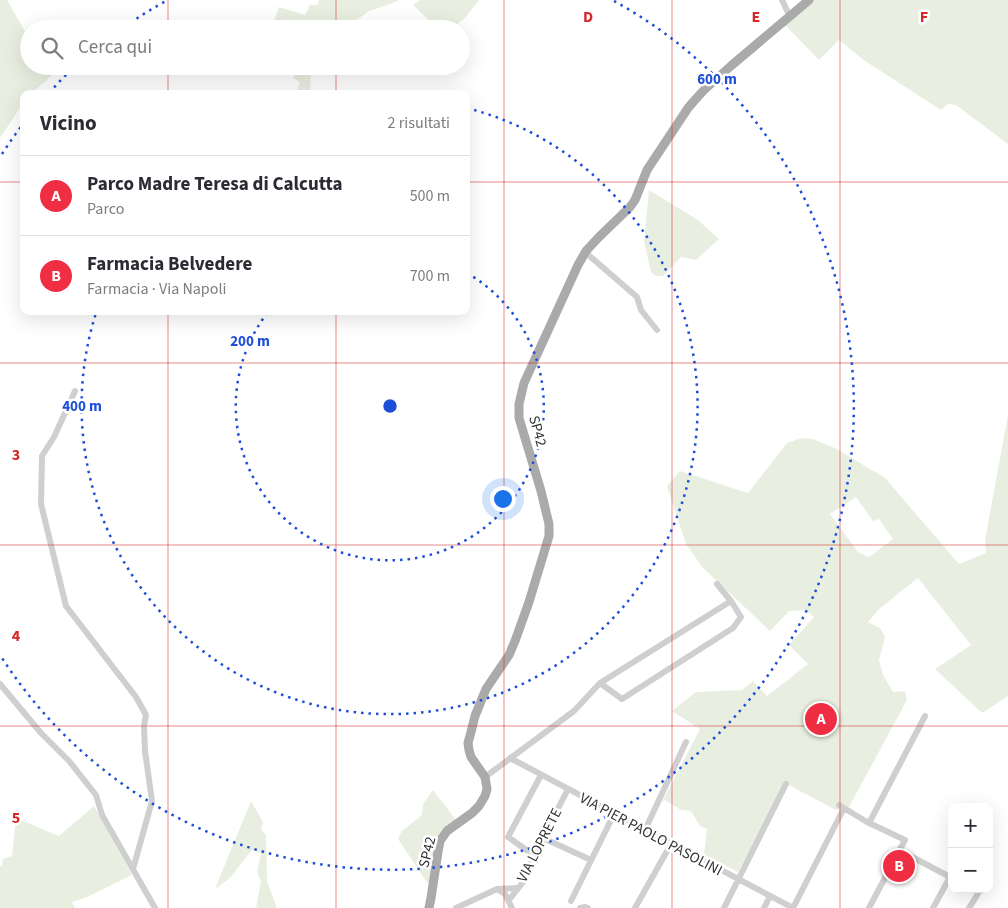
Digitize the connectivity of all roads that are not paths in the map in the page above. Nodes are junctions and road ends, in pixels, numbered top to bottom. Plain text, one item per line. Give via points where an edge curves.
1 (782, 0) edge
2 (809, 0) edge
3 (790, 17) junction
4 (585, 252) junction
5 (657, 330) dead end
6 (75, 391) dead end
7 (717, 584) dead end
8 (731, 601) junction
9 (600, 683) junction
10 (0, 684) edge
11 (925, 716) dead end
12 (686, 742) dead end
13 (510, 758) junction
14 (541, 775) junction
15 (485, 777) junction
16 (786, 784) dead end
17 (568, 790) junction
18 (614, 814) junction
19 (869, 823) junction
20 (645, 830) junction
21 (543, 838) junction
22 (670, 844) junction
23 (899, 850) junction
24 (535, 856) junction
25 (591, 860) junction
26 (133, 869) junction
27 (948, 876) edge
28 (738, 879) junction
29 (948, 883) edge
30 (517, 888) junction
31 (498, 889) junction
32 (975, 893) edge
33 (770, 896) junction
34 (431, 898) junction
35 (509, 900) junction
36 (571, 901) dead end
37 (155, 908) edge
38 (429, 908) edge
39 (434, 908) edge
40 (456, 908) edge
41 (512, 908) edge
42 (580, 908) edge
43 (588, 908) edge
44 (636, 908) edge
45 (724, 908) edge
46 (764, 908) edge
47 (793, 908) edge
48 (870, 908) edge
49 (933, 908) edge
50 (969, 908) edge

1 - 3 street
2 - 3 main road, SP42 / SP42
3 - 4 main road, SP42 / SP42 via 694,101 647,170 630,207
4 - 5 street via 637,297 641,310
4 - 15 main road, SP42 / SP42 via 521,393 519,418 541,491 549,536 515,641 486,689 475,716 468,750
6 - 26 street via 42,456 41,504 66,606 136,697 146,715 144,726 152,801
7 - 8 street
8 - 9 street
8 - 9 street via 740,617 733,628 622,699
9 - 13 street via 574,712
10 - 26 street via 96,795 102,815
11 - 19 street
12 - 20 street
13 - 14 street, VIA PIER PAOLO PASOLINI
13 - 15 street
14 - 17 street, VIA PIER PAOLO PASOLINI
14 - 24 street via 508,837
15 - 34 main road, SP42 / SP42 via 487,789 479,806 447,831 440,841
16 - 28 street
17 - 18 street, VIA PIER PAOLO PASOLINI
17 - 21 street, VIA LOPRETE
18 - 20 street, VIA PIER PAOLO PASOLINI
18 - 25 street
19 - 23 street via 905,840
19 - 47 street via 841,806
20 - 22 street, VIA PIER PAOLO PASOLINI
21 - 24 street, VIA LOPRETE
21 - 25 street
22 - 28 street, VIA PIER PAOLO PASOLINI
22 - 44 street
23 - 27 street
23 - 48 street
24 - 30 street, VIA LOPRETE via 527,877
25 - 36 street
26 - 37 street
28 - 33 street, VIA PIER PAOLO PASOLINI
28 - 45 street
29 - 49 street
30 - 31 street
30 - 35 street, VIA LOPRETE
31 - 35 street
31 - 40 street
32 - 50 street
33 - 46 street
33 - 47 street, VIA PIER PAOLO PASOLINI
34 - 38 main road, SP42 / SP42
34 - 39 main road, SP42 / SP42
35 - 41 street
42 - 43 street

